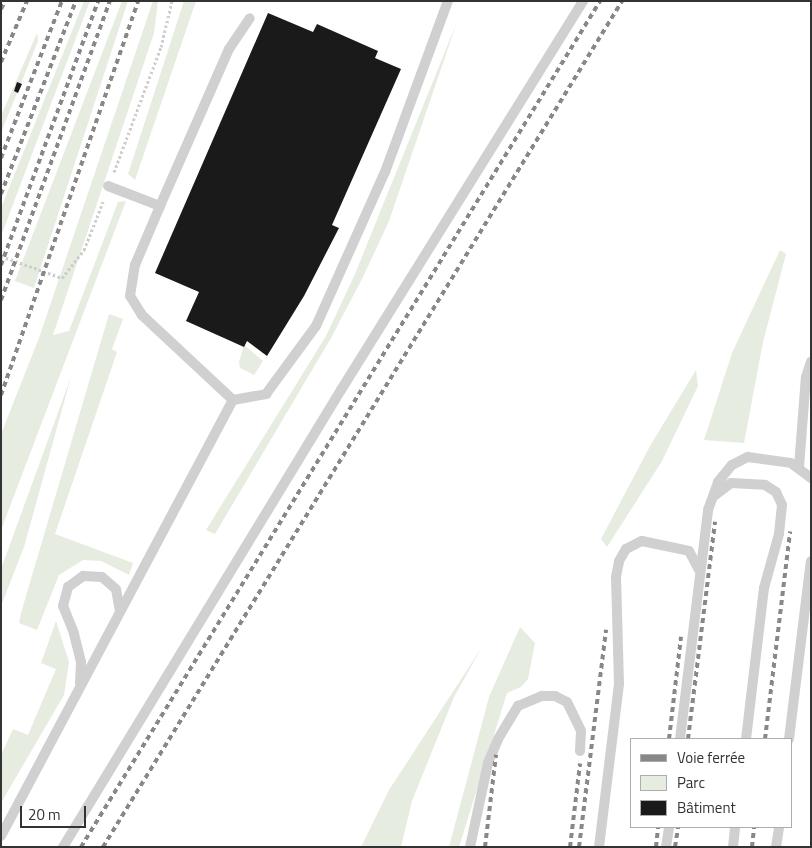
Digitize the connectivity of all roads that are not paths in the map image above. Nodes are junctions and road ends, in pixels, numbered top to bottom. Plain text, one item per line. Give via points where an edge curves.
1 (448, 1) edge
2 (582, 1) edge
3 (250, 18) dead end
4 (108, 186) road end
5 (160, 206) junction
6 (811, 362) edge
7 (233, 400) junction
8 (799, 467) junction
9 (811, 478) edge
10 (710, 503) junction
11 (811, 561) edge
12 (699, 570) junction
13 (118, 617) junction
14 (73, 699) junction
15 (680, 738) edge
16 (746, 738) edge
17 (789, 738) edge
18 (580, 752) dead end
19 (669, 828) edge
20 (735, 828) edge
21 (779, 828) edge
22 (1, 836) edge
23 (64, 847) edge
24 (470, 847) edge
25 (599, 847) edge
26 (666, 847) edge
27 (733, 847) edge
28 (776, 847) edge

1 - 7 lane via 385,172 316,326 266,394
2 - 23 lane
3 - 5 lane via 229,49
4 - 5 lane
5 - 7 lane via 135,265 130,296 142,315
6 - 8 lane via 806,377
7 - 13 lane
8 - 9 lane
8 - 10 lane via 768,459 739,460 722,476
10 - 12 lane
10 - 16 lane via 724,486 737,482 771,487 782,505 779,534 764,588
11 - 17 lane
12 - 15 lane
12 - 25 lane via 689,551 642,541 626,549 619,561 620,684
13 - 14 lane
13 - 14 lane via 120,598 110,582 92,575 83,576 68,587 63,606 74,633 81,671
14 - 22 lane
18 - 24 lane via 581,731 567,702 555,696 542,696 518,706 488,763
19 - 26 lane
20 - 27 lane
21 - 28 lane

